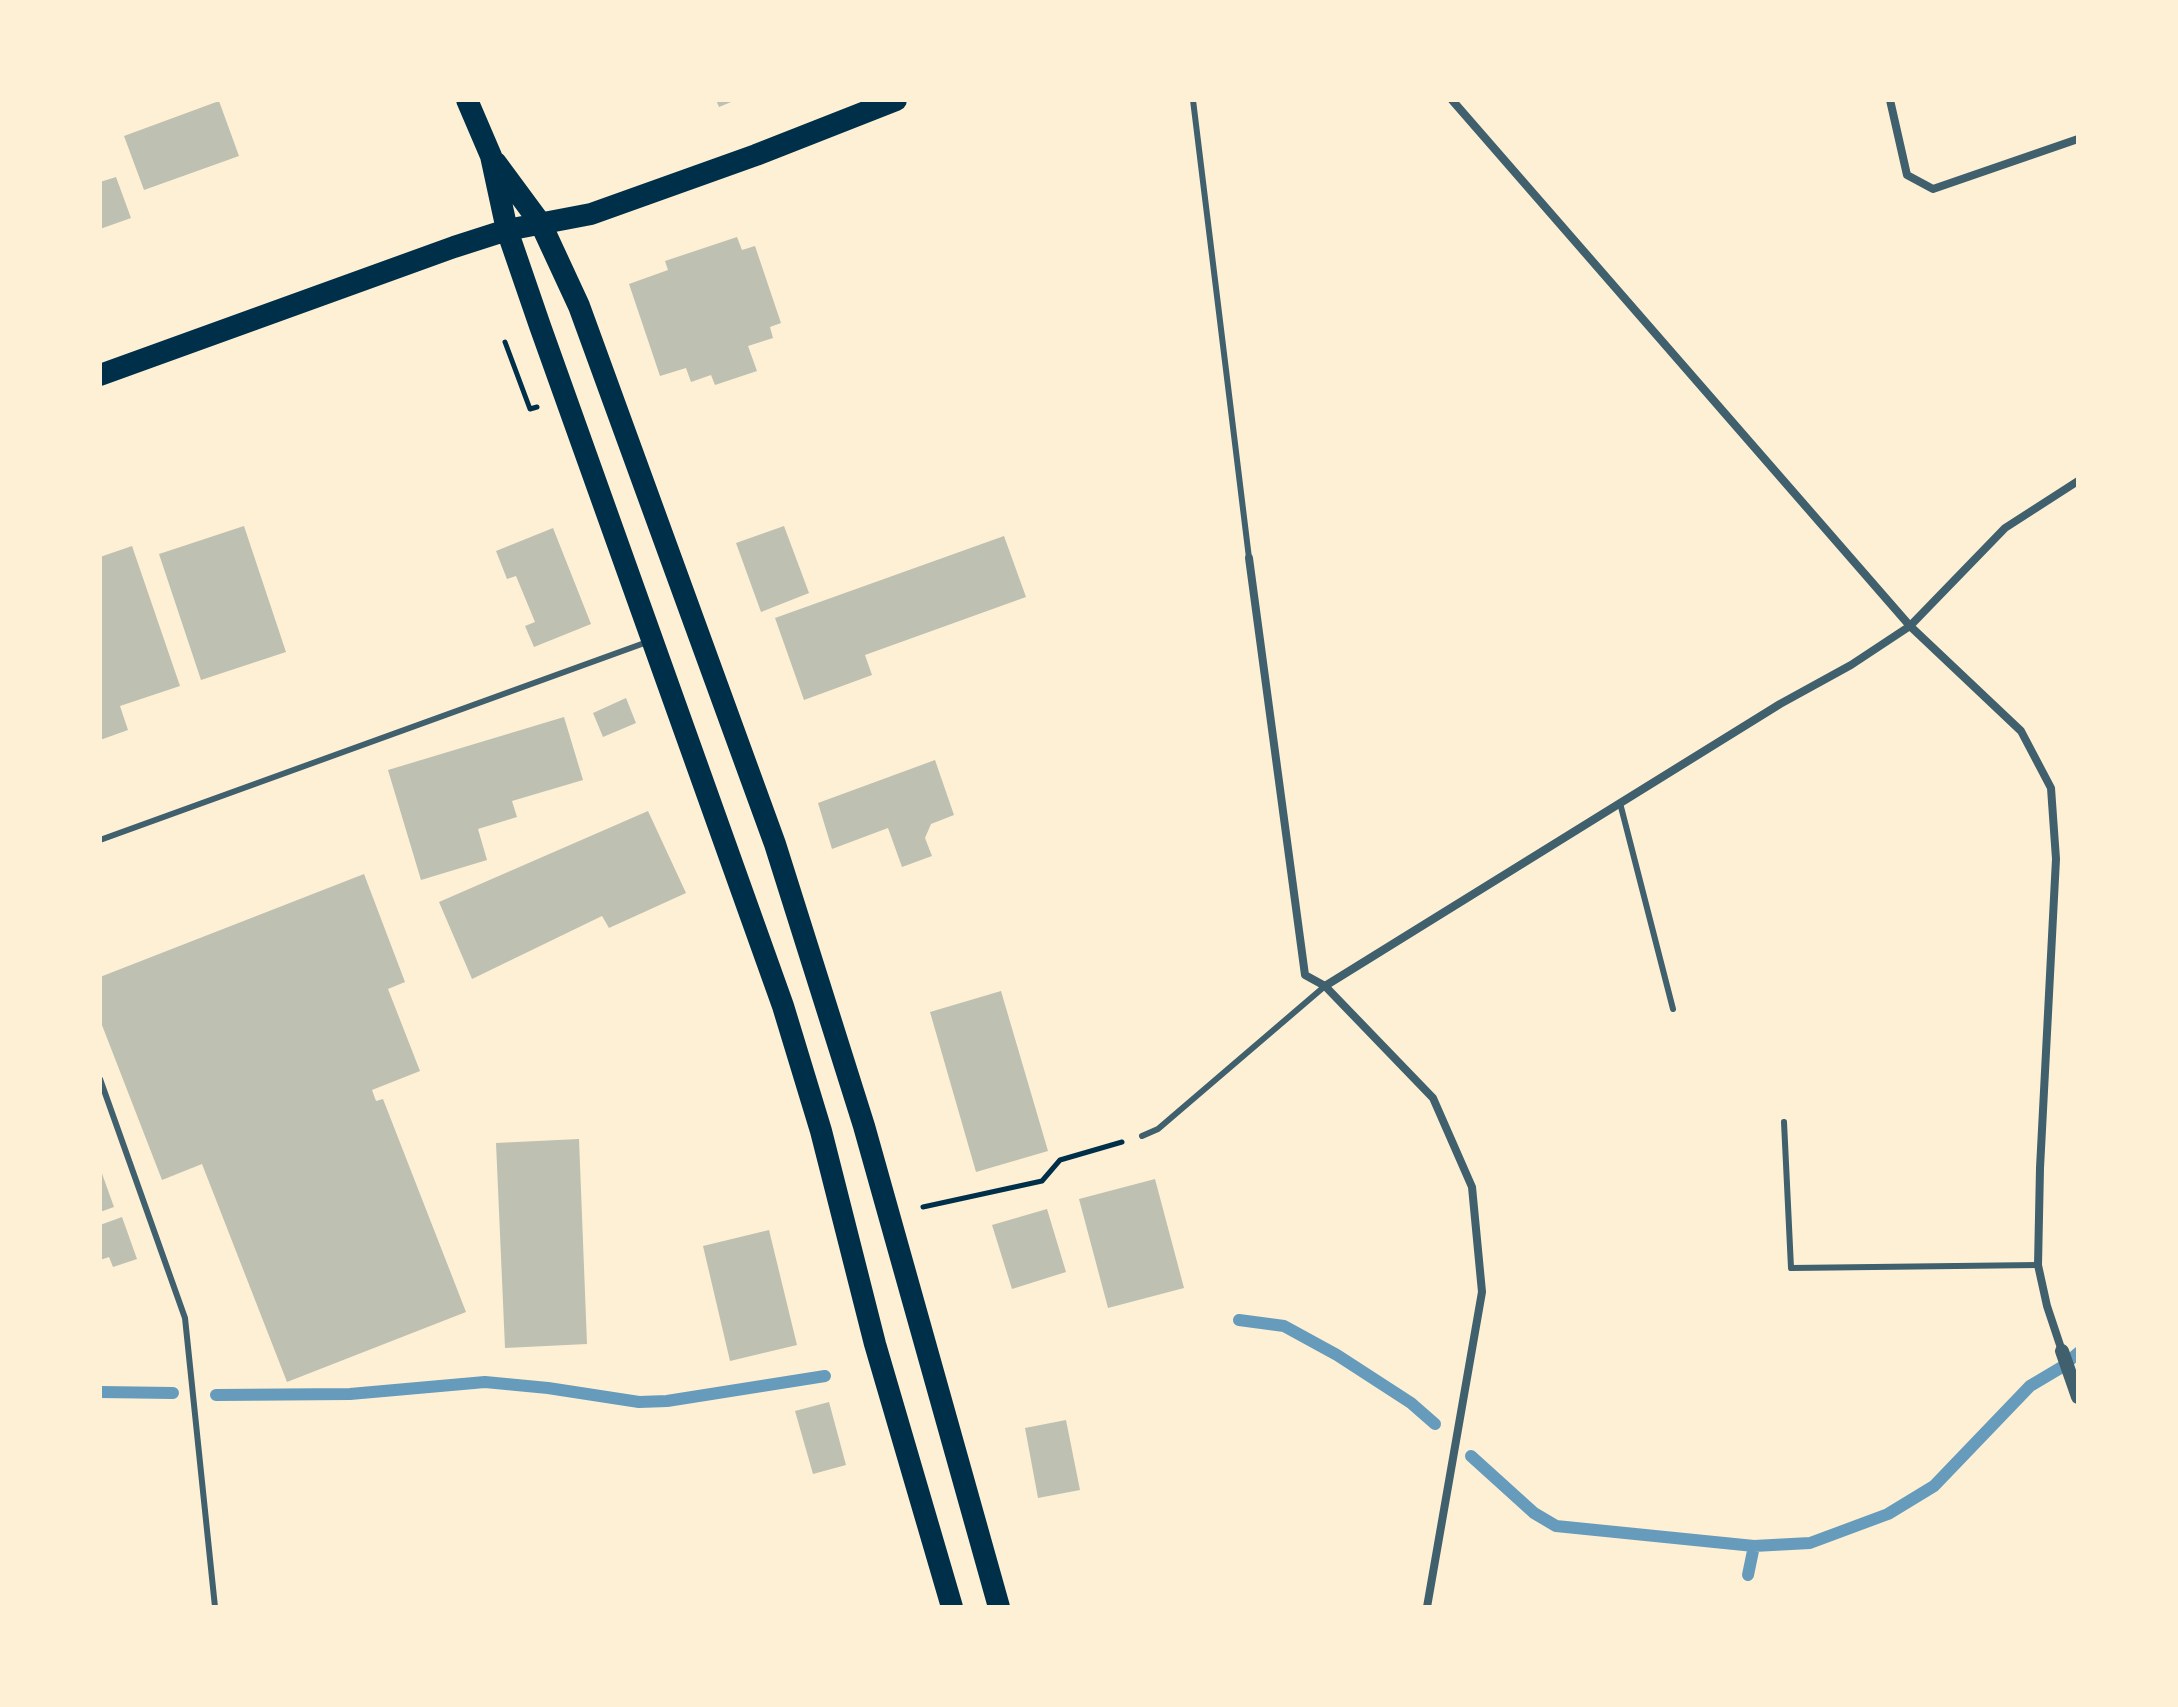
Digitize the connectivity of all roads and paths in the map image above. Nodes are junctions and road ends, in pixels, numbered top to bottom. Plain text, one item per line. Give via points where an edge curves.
1 (467, 100) edge
2 (896, 100) edge
3 (1193, 100) edge
4 (1452, 100) edge
5 (1890, 100) edge
6 (2078, 139) edge
7 (491, 156) junction
8 (541, 224) junction
9 (507, 230) junction
10 (505, 342) dead end
11 (100, 375) edge
12 (530, 409) dead end
13 (2078, 481) edge
14 (1249, 558) joint
15 (1910, 626) junction
16 (654, 640) junction
17 (1620, 803) junction
18 (100, 840) edge
19 (1325, 986) junction
20 (1673, 1009) dead end
21 (100, 1079) edge
22 (1784, 1122) dead end
23 (1142, 1136) joint
24 (923, 1207) dead end
25 (2038, 1265) junction
26 (2062, 1351) joint
27 (2078, 1397) edge
28 (215, 1607) edge
29 (952, 1607) edge
30 (999, 1607) edge
31 (1427, 1607) edge

1 - 7 highway
2 - 8 highway via 606,208
3 - 14 lane
4 - 15 street
5 - 6 street via 1907,175 1933,189
7 - 8 highway
7 - 9 highway
8 - 9 highway
8 - 30 highway via 585,320 775,844 864,1126
9 - 11 highway
9 - 16 highway
10 - 12 path
13 - 15 street via 2005,528
14 - 19 street via 1305,975
15 - 17 street
15 - 25 street via 2021,731 2051,788 2056,859
16 - 18 lane
16 - 29 highway via 783,1006
17 - 19 street
17 - 20 lane
19 - 23 lane via 1158,1129
19 - 31 street via 1433,1098 1472,1187 1482,1292
21 - 28 lane via 185,1318
22 - 25 lane via 1791,1268
23 - 24 path via 1060,1160 1042,1181
25 - 26 street
26 - 27 street

